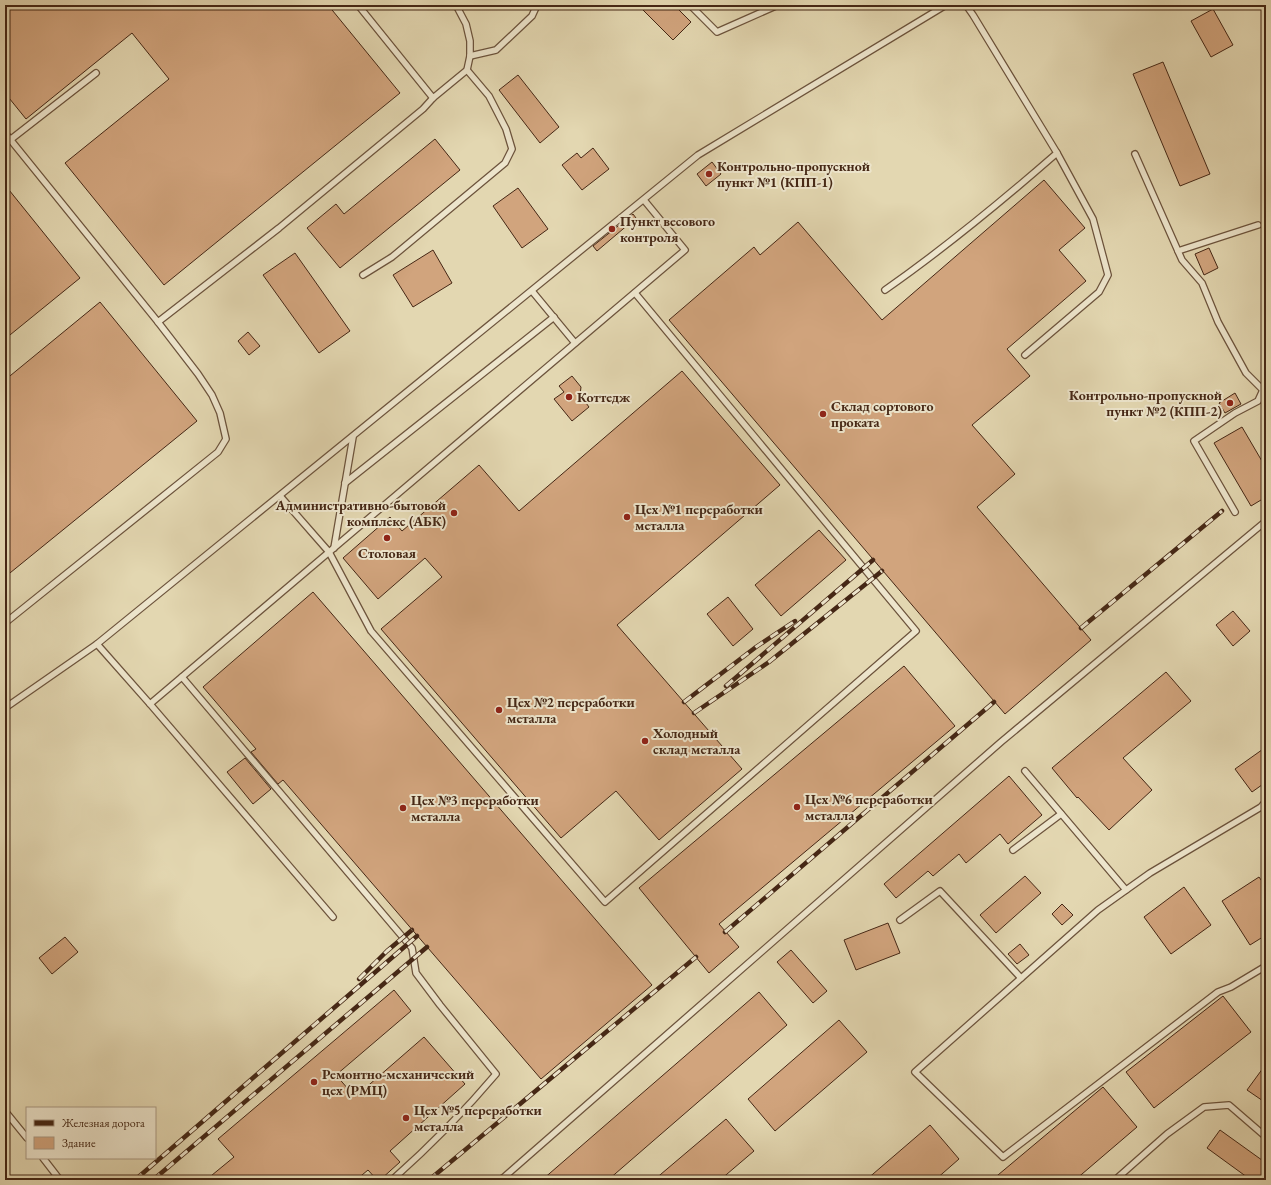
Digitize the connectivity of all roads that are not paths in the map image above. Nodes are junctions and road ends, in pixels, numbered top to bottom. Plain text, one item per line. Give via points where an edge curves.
1 (358, 5) edge
2 (456, 5) edge
3 (537, 5) edge
4 (690, 5) edge
5 (778, 5) edge
6 (946, 5) edge
7 (966, 5) edge
8 (470, 56) junction
9 (467, 70) junction
10 (96, 73) dead end
11 (433, 98) junction
12 (5, 133) edge
13 (10, 140) junction
14 (1057, 153) junction
15 (1135, 154) dead end
16 (644, 200) junction
17 (1258, 226) dead end
18 (1178, 251) junction
19 (364, 275) dead end
20 (885, 290) dead end
21 (532, 291) junction
22 (635, 293) junction
23 (554, 317) junction
24 (158, 322) junction
25 (575, 343) junction
26 (1025, 355) dead end
27 (1264, 389) edge
28 (353, 437) junction
29 (345, 483) junction
30 (280, 496) junction
31 (1235, 512) dead end
32 (1266, 521) edge
33 (334, 548) junction
34 (329, 552) junction
35 (5, 622) edge
36 (97, 644) junction
37 (182, 677) junction
38 (150, 704) junction
39 (5, 708) edge
40 (1025, 771) dead end
41 (1266, 801) edge
42 (1061, 814) junction
43 (1013, 850) dead end
44 (1126, 890) junction
45 (333, 917) dead end
46 (900, 920) dead end
47 (1266, 966) edge
48 (1021, 978) junction
49 (5, 1111) edge
50 (26, 1137) edge
51 (1266, 1137) edge
52 (44, 1159) edge
53 (60, 1180) edge
54 (392, 1180) edge
55 (498, 1180) edge
56 (1115, 1180) edge

1 - 11 lane
2 - 8 lane via 466,24
3 - 8 lane via 532,16 496,50
4 - 5 lane via 717,32
6 - 16 lane via 698,155
7 - 14 lane
8 - 9 lane
9 - 11 lane
9 - 19 lane via 489,96 506,129 512,149 505,163 392,257
10 - 13 lane
11 - 24 lane via 279,228
12 - 13 lane
13 - 24 lane
14 - 20 lane via 922,264
14 - 26 lane via 1093,219 1108,276 1099,292
15 - 18 lane
16 - 21 lane
16 - 22 lane via 685,250
17 - 18 lane
18 - 27 lane via 1182,260 1202,283 1218,322 1246,374
21 - 23 lane
21 - 28 lane
22 - 25 lane
22 - 34 lane via 916,631 605,902 371,631
23 - 25 lane
23 - 29 lane
24 - 35 lane via 212,395 220,413 226,439 218,452
25 - 33 lane
27 - 31 lane via 1258,401 1194,441
28 - 29 lane
28 - 30 lane
29 - 33 lane
30 - 34 lane
30 - 36 lane
32 - 55 lane via 1001,742
33 - 34 lane
34 - 37 lane
36 - 38 lane
36 - 39 lane
37 - 38 lane
37 - 54 lane via 412,948 416,974 496,1074 473,1102
38 - 45 lane
40 - 42 lane
41 - 44 lane via 1261,807
42 - 43 lane
42 - 44 lane
44 - 48 lane via 1098,910
46 - 48 lane via 940,891
47 - 48 lane via 1218,992 1002,1157 915,1072
49 - 50 lane
51 - 56 lane via 1229,1105 1204,1107 1167,1134
52 - 53 lane

